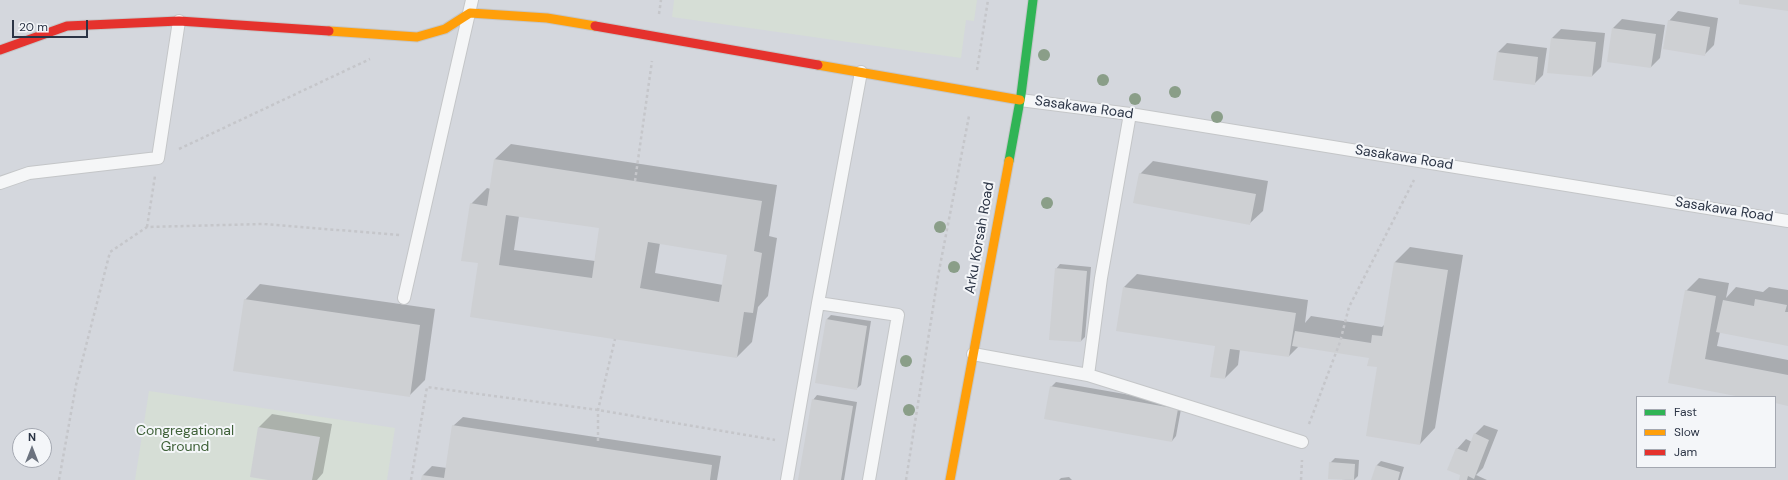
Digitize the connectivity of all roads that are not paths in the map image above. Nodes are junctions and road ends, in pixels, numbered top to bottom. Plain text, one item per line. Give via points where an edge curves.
1 (472, 0) edge
2 (1033, 0) edge
3 (470, 13) junction
4 (179, 21) junction
5 (0, 50) edge
6 (861, 72) junction
7 (1020, 100) junction
8 (1130, 114) junction
9 (0, 182) edge
10 (1788, 221) edge
11 (404, 298) dead end
12 (818, 303) junction
13 (973, 354) junction
14 (1088, 375) junction
15 (1302, 442) road end
16 (786, 480) edge
17 (869, 480) edge
18 (950, 480) edge

1 - 3 lane
2 - 7 street, Arku Korsah Road
3 - 4 street via 445,29 417,37
3 - 6 street via 547,18
3 - 11 lane
4 - 5 street via 67,26
4 - 9 lane via 158,158 29,173
6 - 7 street
6 - 12 lane
7 - 8 lane, Sasakawa Road
7 - 13 street, Arku Korsah Road
8 - 10 lane, Sasakawa Road
8 - 14 lane via 1101,278
12 - 16 lane
12 - 17 lane via 898,315
13 - 14 lane
13 - 18 street, Arku Korsah Road
14 - 15 lane

